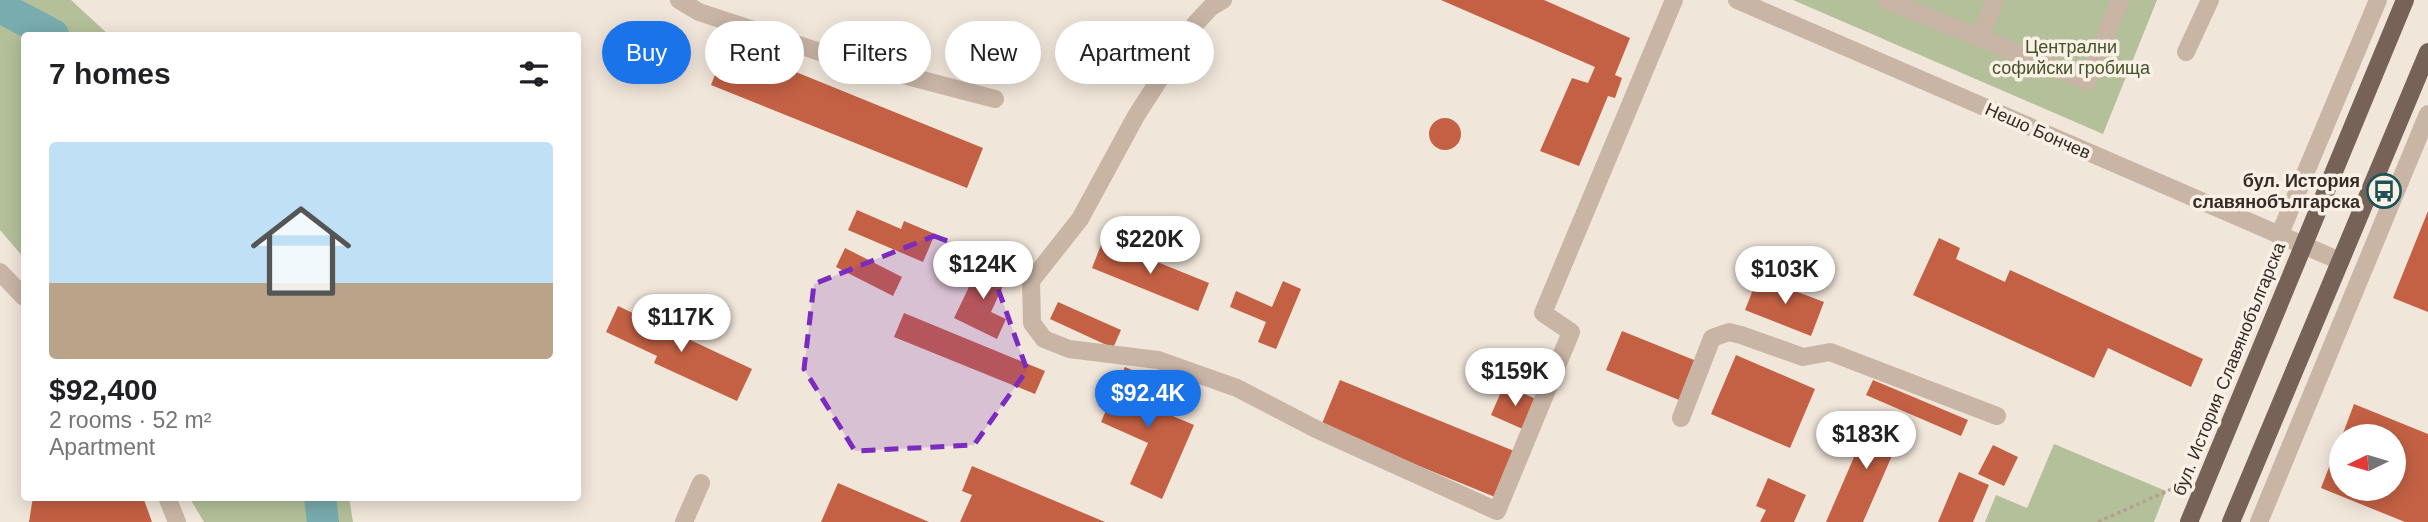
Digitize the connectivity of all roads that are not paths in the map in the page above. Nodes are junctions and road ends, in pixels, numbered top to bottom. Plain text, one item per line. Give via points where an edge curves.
1 (679, 0) edge
2 (1223, 0) edge
3 (1674, 0) edge
4 (1886, 0) edge
5 (1995, 0) edge
6 (2120, 0) edge
7 (2210, 0) edge
8 (2378, 0) edge
9 (2405, 0) edge
10 (1747, 2) edge
11 (1980, 38) junction
12 (2186, 52) dead end
13 (2428, 52) edge
14 (995, 99) dead end
15 (2428, 114) edge
16 (2279, 236) junction
17 (2302, 246) junction
18 (2340, 261) junction
19 (0, 272) edge
20 (21, 294) edge
21 (1997, 415) dead end
22 (1681, 418) dead end
23 (701, 482) dead end
24 (169, 501) edge
25 (177, 522) edge
26 (684, 522) edge
27 (2189, 522) edge
28 (2231, 522) edge
29 (2259, 522) edge

1 - 14 street via 699,12 838,58
2 - 3 street via 1195,24 1136,116 1080,219 1031,281 1032,323 1045,339 1069,349 1158,360 1237,388 1497,511 1571,332 1543,313
4 - 11 street
5 - 11 street
6 - 11 street via 2087,81
7 - 12 street
8 - 16 street, бул. История Славянобългарска
9 - 17 main road, бул. История Славянобългарска
10 - 16 street, Нешо Бончев
13 - 18 main road
15 - 29 street
16 - 17 street, Нешо Бончев
17 - 18 street, Нешо Бончев
17 - 27 main road, бул. История Славянобългарска
18 - 28 main road
19 - 20 street
21 - 22 street via 1830,352 1804,357 1729,332 1712,338
23 - 26 street
24 - 25 street

